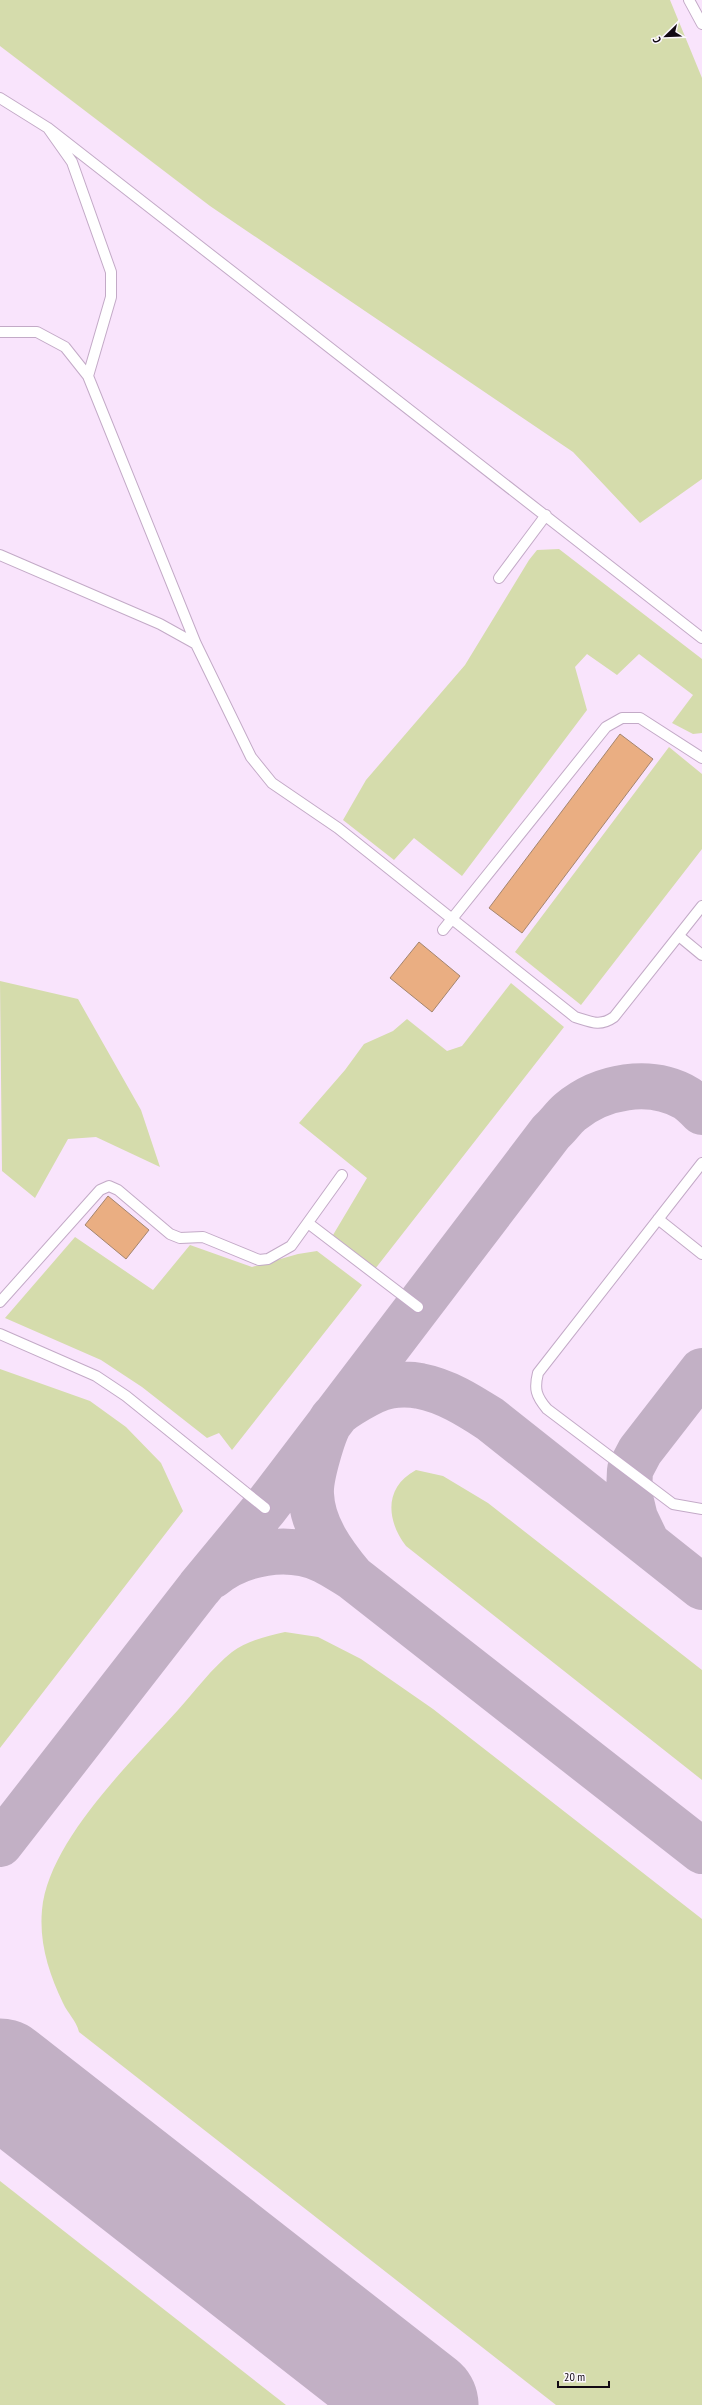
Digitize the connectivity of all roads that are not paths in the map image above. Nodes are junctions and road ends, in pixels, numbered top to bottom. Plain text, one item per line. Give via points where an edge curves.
1 (689, 0) edge
2 (702, 24) edge
3 (0, 98) edge
4 (48, 128) junction
5 (0, 332) edge
6 (88, 376) junction
7 (546, 515) junction
8 (0, 555) edge
9 (499, 578) dead end
10 (702, 638) edge
11 (196, 644) junction
12 (702, 758) edge
13 (702, 906) edge
14 (452, 918) junction
15 (443, 930) dead end
16 (678, 936) junction
17 (702, 955) edge
18 (702, 1163) edge
19 (342, 1175) dead end
20 (658, 1219) junction
21 (308, 1223) junction
22 (702, 1254) edge
23 (0, 1302) edge
24 (418, 1307) dead end
25 (0, 1334) edge
26 (265, 1508) dead end
27 (702, 1509) edge

1 - 2 lane
3 - 4 lane
4 - 6 lane via 72,162 111,272 111,297
4 - 7 lane
5 - 6 lane via 37,332 65,347
6 - 11 lane
7 - 9 lane
7 - 10 lane
8 - 11 lane via 160,624
11 - 14 lane via 251,757 272,783 338,828
12 - 14 lane via 640,718 622,718 606,727
13 - 16 lane
14 - 15 lane
14 - 16 lane via 575,1017 598,1024 614,1017
16 - 17 lane
18 - 20 lane
19 - 21 lane
20 - 22 lane
20 - 27 lane via 538,1373 534,1388 538,1399 547,1409 673,1504
21 - 23 lane via 291,1246 268,1259 259,1260 203,1237 180,1238 170,1234 118,1190 109,1186 100,1190
21 - 24 lane
25 - 26 lane via 96,1376 126,1396

